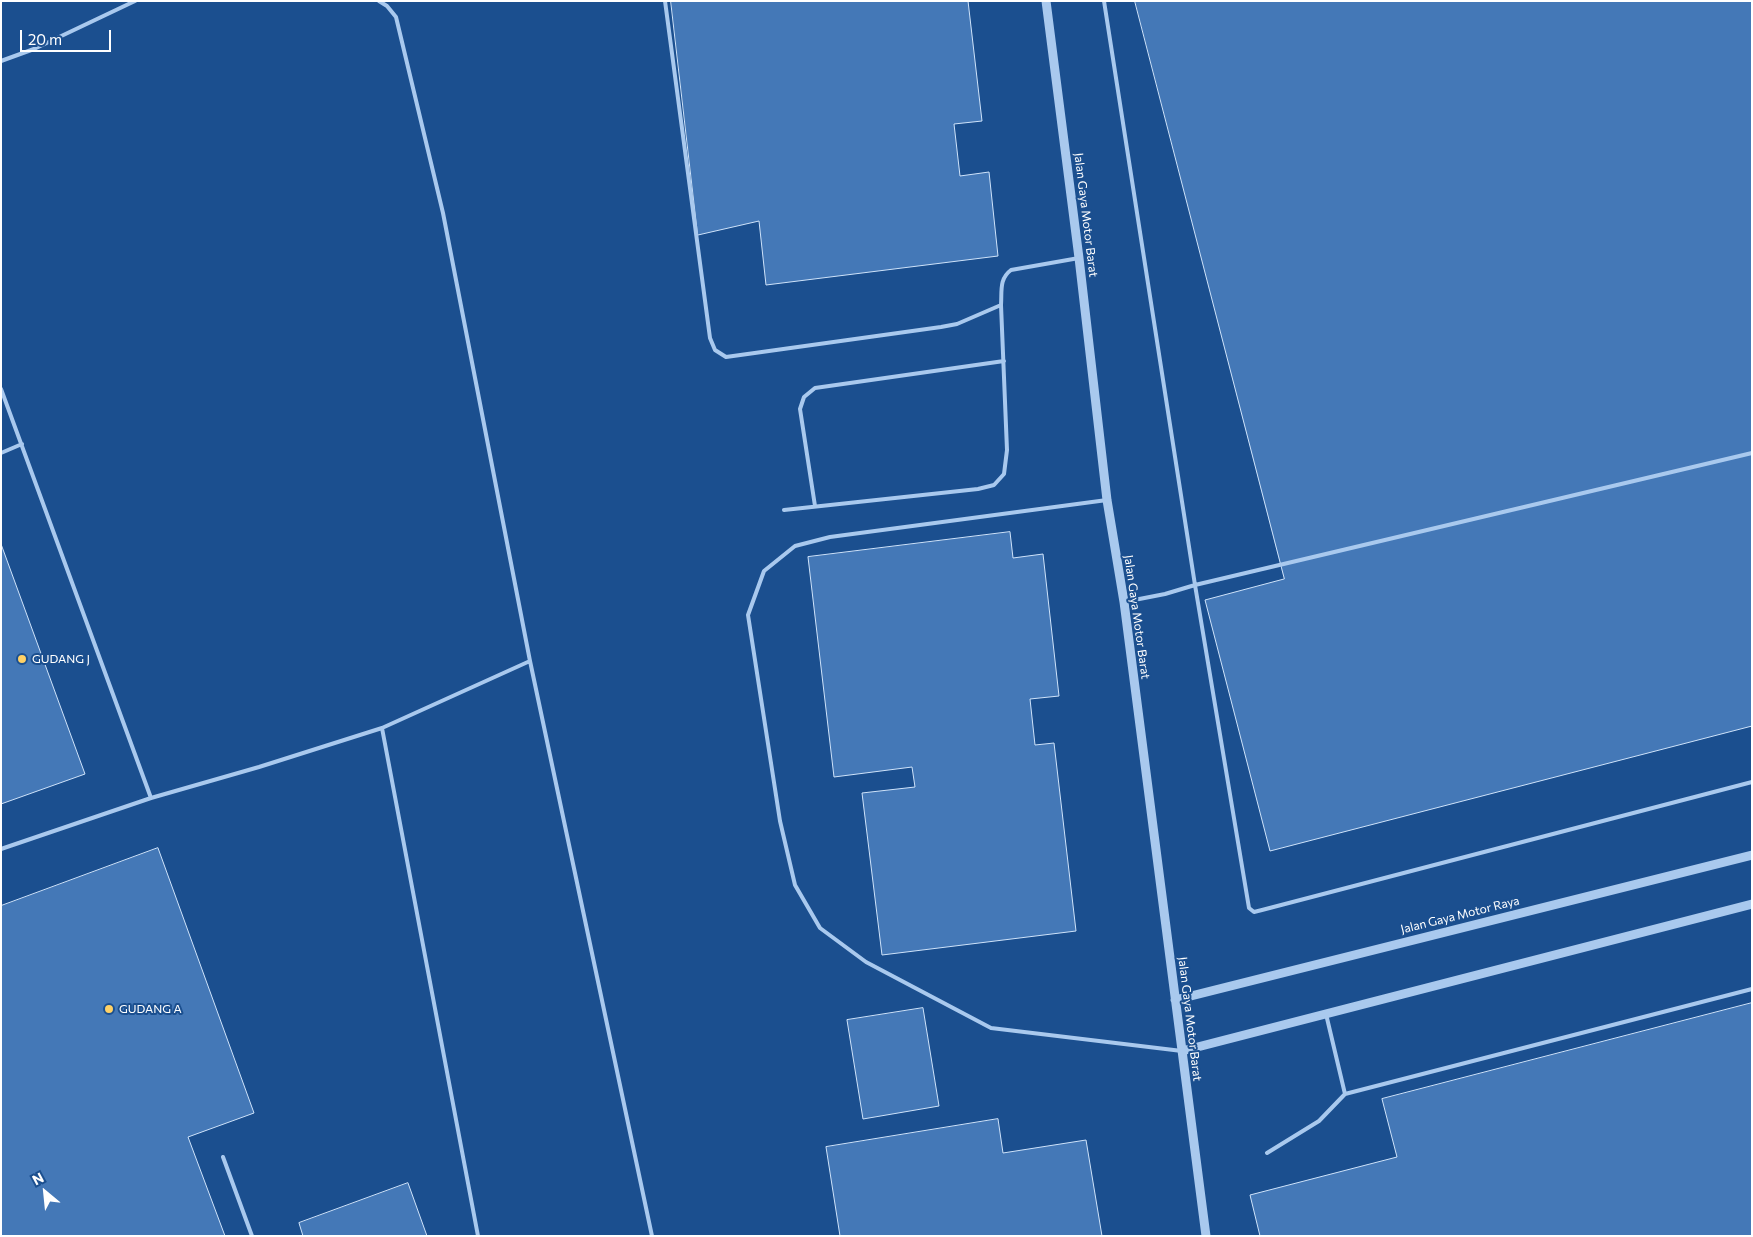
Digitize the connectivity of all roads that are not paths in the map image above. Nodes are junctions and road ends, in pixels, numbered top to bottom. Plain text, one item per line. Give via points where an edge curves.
1 (135, 1) edge
2 (379, 1) edge
3 (665, 1) edge
4 (1046, 1) edge
5 (1104, 1) edge
6 (1, 61) edge
7 (1079, 258) junction
8 (1001, 305) junction
9 (1004, 361) junction
10 (1, 390) edge
11 (22, 444) junction
12 (1, 453) edge
13 (1752, 453) edge
14 (1107, 500) junction
15 (815, 506) junction
16 (784, 510) dead end
17 (1195, 585) junction
18 (1124, 602) junction
19 (530, 661) junction
20 (382, 728) junction
21 (1752, 782) edge
22 (150, 798) junction
23 (1, 849) edge
24 (1752, 855) edge
25 (1752, 904) edge
26 (1752, 989) edge
27 (1175, 1000) junction
28 (1326, 1014) junction
29 (1182, 1051) junction
30 (1345, 1094) junction
31 (1267, 1153) dead end
32 (223, 1157) dead end
33 (252, 1236) edge
34 (478, 1236) edge
35 (652, 1236) edge
36 (1206, 1236) edge

1 - 6 lane via 34,49
2 - 19 lane via 396,18 440,204
3 - 8 lane via 710,338 715,350 726,357 941,327 957,324
4 - 7 street, Jalan Gaya Motor Barat
5 - 17 lane
7 - 8 lane via 1011,270 1002,284
7 - 14 street, Jalan Gaya Motor Barat
8 - 9 lane
9 - 15 lane via 1007,450 1004,474 994,485 978,490
9 - 15 lane via 815,388 804,397 800,409
10 - 11 lane
11 - 12 lane
11 - 22 lane
13 - 17 lane
14 - 18 street, Jalan Gaya Motor Barat
14 - 29 lane via 830,537 795,546 764,571 748,616 790,866 795,885 820,928 866,962 991,1028
15 - 16 lane
17 - 18 lane
17 - 21 lane via 1249,908 1254,912
18 - 27 street, Jalan Gaya Motor Barat
19 - 20 lane
19 - 35 lane
20 - 22 lane
20 - 34 lane
22 - 23 lane
24 - 27 street, Jalan Gaya Motor Raya
25 - 28 street
26 - 30 lane
27 - 29 street, Jalan Gaya Motor Barat
28 - 29 street
28 - 30 lane
29 - 36 street, Jalan Gaya Motor Barat
30 - 31 lane via 1319,1122
32 - 33 lane

